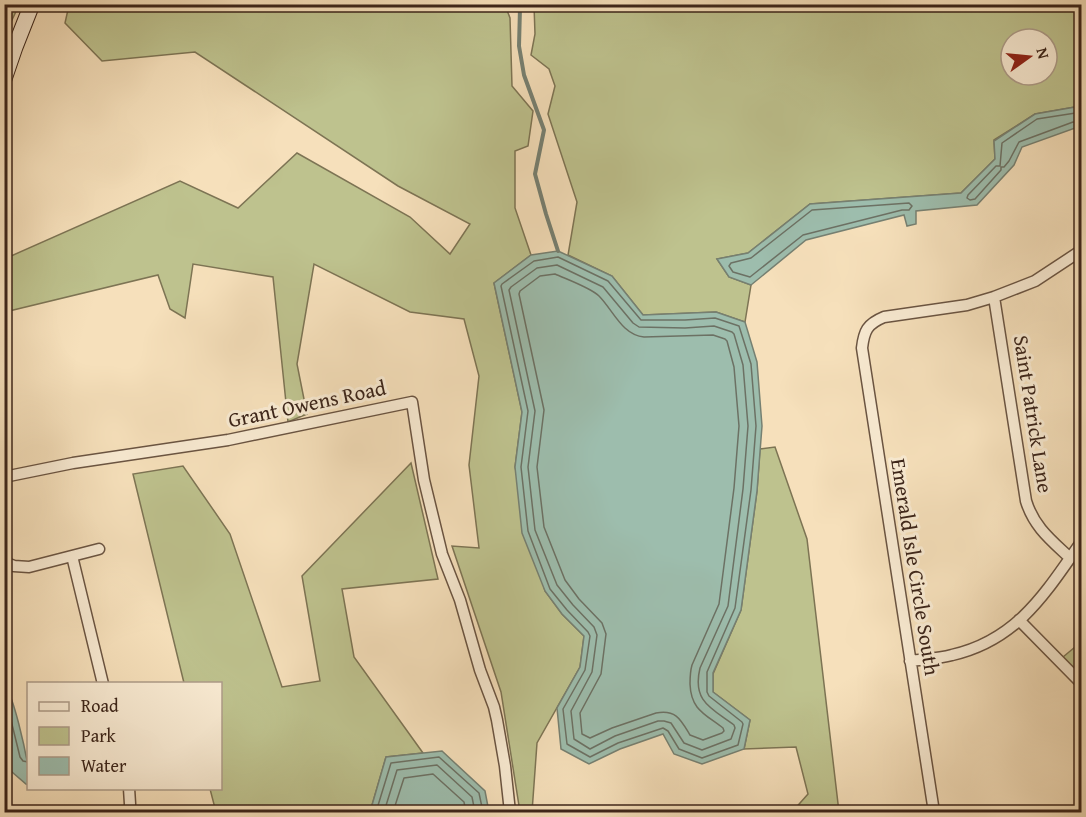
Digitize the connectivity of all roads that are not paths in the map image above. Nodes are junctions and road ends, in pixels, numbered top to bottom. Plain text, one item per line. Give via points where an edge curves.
1 (32, 4) edge
2 (4, 79) edge
3 (1082, 250) edge
4 (994, 297) junction
5 (4, 477) edge
6 (1082, 541) edge
7 (99, 549) dead end
8 (72, 556) junction
9 (1070, 558) junction
10 (4, 562) edge
11 (1019, 620) junction
12 (910, 661) junction
13 (103, 682) edge
14 (1082, 684) edge
15 (129, 790) edge
16 (129, 813) edge
17 (510, 813) edge
18 (933, 813) edge

1 - 2 main road
3 - 4 street via 1035,281
4 - 9 street, Saint Patrick Lane via 1026,501 1035,523
4 - 12 street, Emerald Isle Circle South via 967,305 884,317 874,321 863,337
5 - 17 street, Grant Owens Road via 228,440 412,402 424,480 442,554 496,713
6 - 9 street
7 - 8 street
8 - 10 street via 29,567
8 - 13 street
9 - 11 street via 1049,589
11 - 12 street via 983,645 951,656
11 - 14 street
12 - 18 street, Emerald Isle Circle South
15 - 16 street

